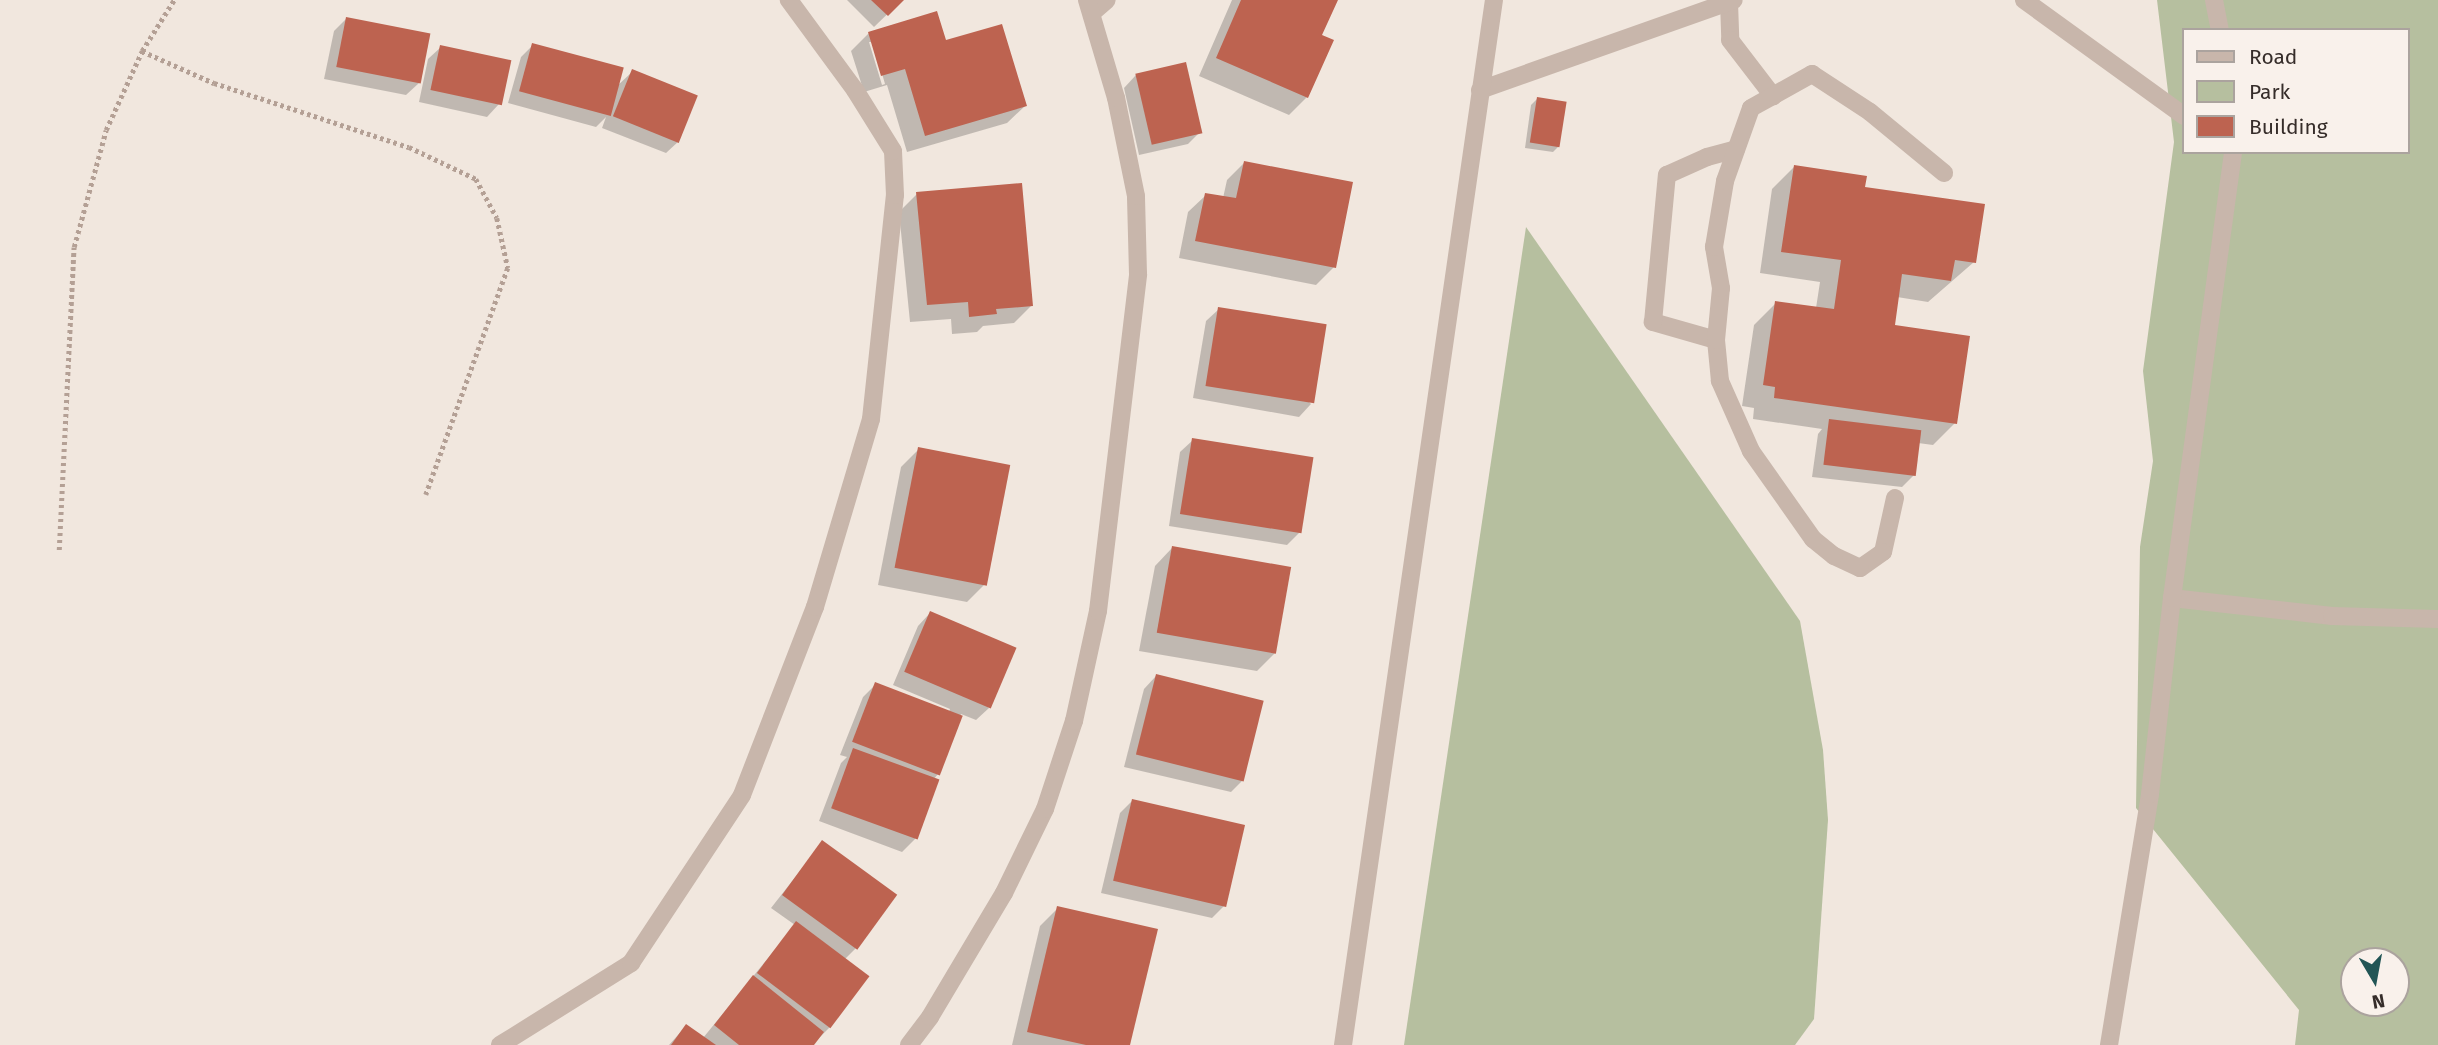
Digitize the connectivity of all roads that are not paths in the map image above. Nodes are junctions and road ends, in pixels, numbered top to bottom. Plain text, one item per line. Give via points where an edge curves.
1 (789, 0) edge
2 (1107, 0) edge
3 (1494, 0) edge
4 (2024, 0) edge
5 (2214, 0) edge
6 (1731, 1) edge
7 (1090, 6) edge
8 (2220, 28) edge
9 (1480, 90) junction
10 (1773, 96) junction
11 (2182, 115) edge
12 (1736, 149) junction
13 (2233, 154) edge
14 (1944, 173) dead end
15 (1716, 340) junction
16 (1895, 498) dead end
17 (2172, 598) junction
18 (2438, 619) edge
19 (500, 1045) edge
20 (909, 1045) edge
21 (1343, 1045) edge
22 (2109, 1045) edge

1 - 19 street via 855,90 892,151 895,195 871,419 815,607 742,795 631,963
2 - 7 street
3 - 9 street
4 - 11 street
5 - 8 street
6 - 9 street
6 - 10 street via 1730,40
7 - 20 street via 1116,98 1136,196 1138,275 1098,611 1074,721 1045,809 1004,893
9 - 21 street
10 - 12 street via 1752,108
10 - 14 street via 1812,74 1870,112
12 - 15 street via 1725,181 1714,247 1721,288
12 - 15 street via 1667,175 1653,322
13 - 17 street
15 - 16 street via 1720,381 1751,451 1813,539 1860,568 1883,552
17 - 18 street via 2332,616
17 - 22 street via 2150,794

